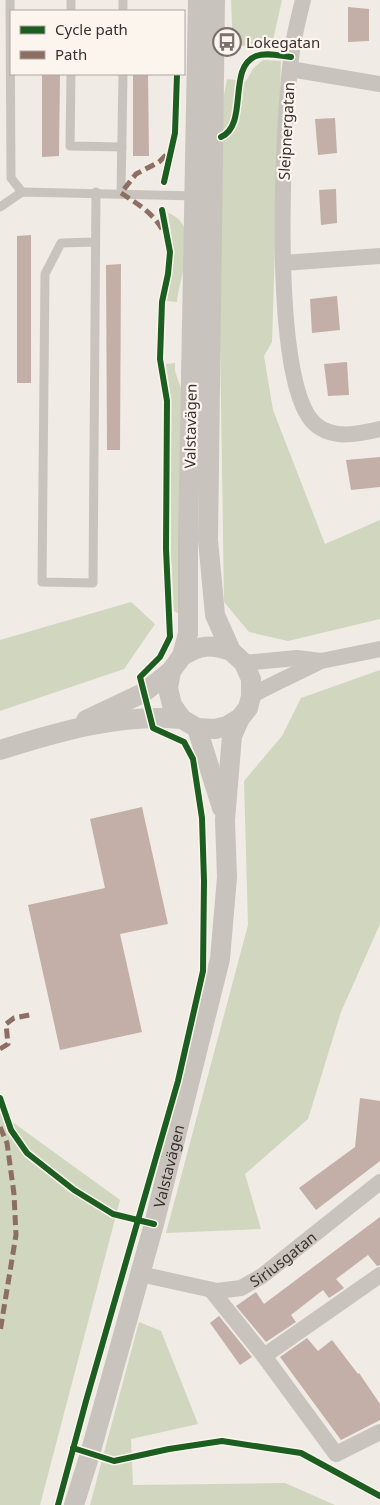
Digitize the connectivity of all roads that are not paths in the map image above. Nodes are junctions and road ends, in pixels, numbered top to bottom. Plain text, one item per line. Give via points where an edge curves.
1 (10, 0) edge
2 (198, 0) edge
3 (216, 0) edge
4 (303, 0) edge
5 (290, 69) junction
6 (70, 75) edge
7 (123, 75) edge
8 (5, 77) edge
9 (380, 84) edge
10 (122, 147) junction
11 (22, 192) junction
12 (96, 192) junction
13 (121, 193) junction
14 (203, 196) junction
15 (0, 207) edge
16 (95, 242) junction
17 (380, 256) edge
18 (283, 263) junction
19 (380, 428) edge
20 (380, 649) edge
21 (238, 657) junction
22 (321, 660) junction
23 (176, 664) junction
24 (251, 696) junction
25 (240, 718) junction
26 (190, 723) junction
27 (66, 730) junction
28 (0, 750) edge
29 (225, 820) junction
30 (380, 1182) edge
31 (140, 1274) junction
32 (380, 1275) edge
33 (211, 1290) junction
34 (264, 1356) junction
35 (380, 1432) edge
36 (74, 1505) edge

1 - 8 lane
2 - 14 street, Valstavägen
3 - 14 street, Valstavägen
4 - 5 street, Sleipnergatan
5 - 9 street
5 - 18 street, Sleipnergatan via 284,156
6 - 10 lane via 70,146
7 - 10 lane
8 - 11 lane via 12,178
10 - 13 lane
11 - 12 lane
11 - 15 lane
12 - 13 lane
12 - 16 lane
13 - 14 lane
14 - 21 street, Valstavägen via 208,540 215,615
14 - 23 street, Valstavägen via 188,540 188,634
16 - 16 lane via 93,583 42,582 45,274 61,243
17 - 18 street
18 - 19 street, Sleipnergatan via 290,360 302,406 314,424 326,432 342,435
20 - 22 street
21 - 22 street
21 - 23 street via 214,646 197,648
21 - 24 street, Valstavägen via 251,679
22 - 24 street
23 - 26 street, Valstavägen via 168,688 172,705
23 - 27 street via 143,693
24 - 25 street, Valstavägen via 248,708
25 - 26 street via 215,729
25 - 29 street, Valstavägen via 232,736
26 - 27 street via 150,718
26 - 29 street, Valstavägen
27 - 28 street
29 - 31 street, Valstavägen via 227,877 220,959
30 - 33 street, Siriusgatan via 262,1276 241,1288
31 - 33 street, Siriusgatan
31 - 36 street, Valstavägen
32 - 34 street
33 - 34 street
34 - 35 street via 336,1454

